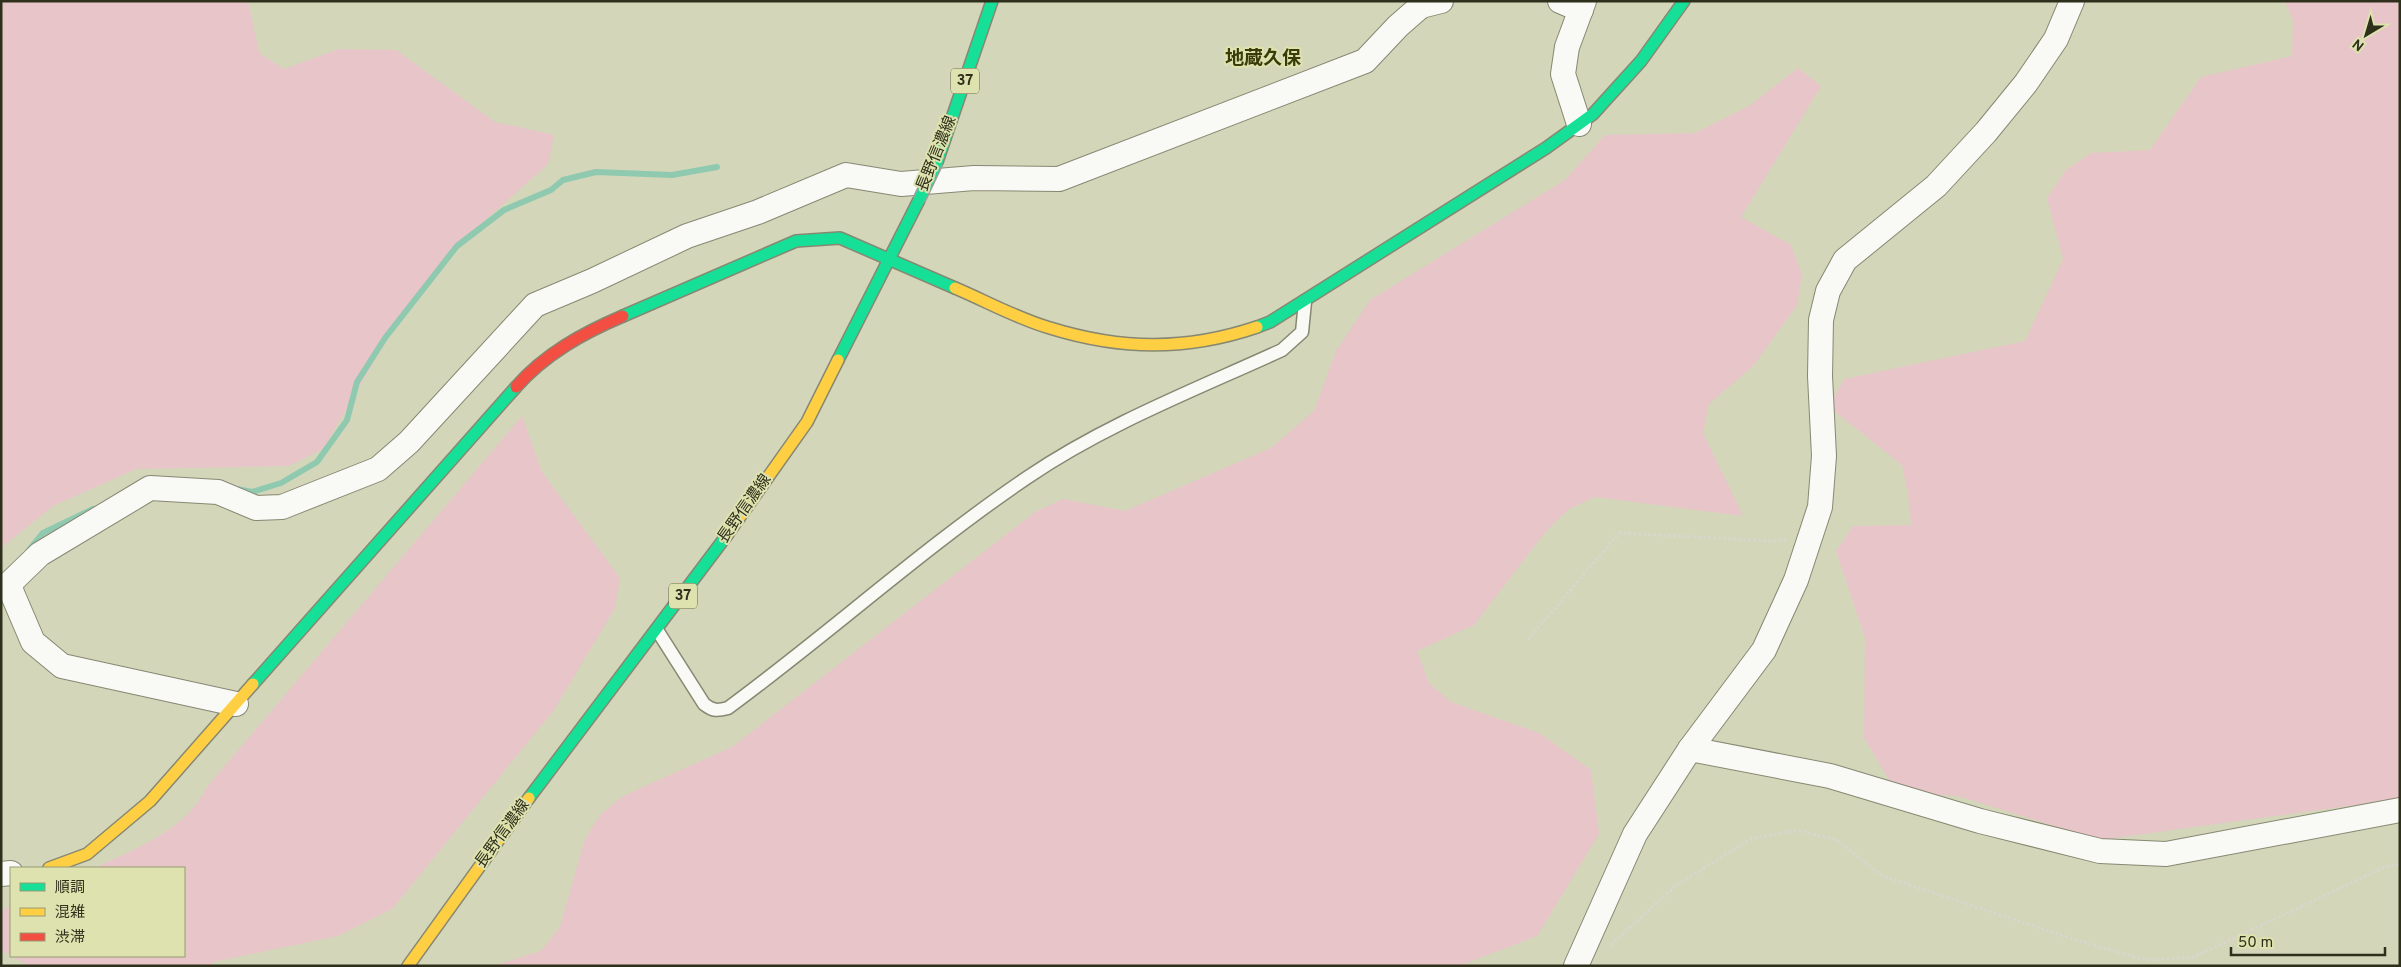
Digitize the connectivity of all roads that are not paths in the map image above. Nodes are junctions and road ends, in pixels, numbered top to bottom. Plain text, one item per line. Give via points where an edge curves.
1 (992, 1) edge
2 (1441, 1) edge
3 (1684, 1) edge
4 (2072, 1) edge
5 (1575, 4) edge
6 (1579, 124) junction
7 (889, 260) junction
8 (1305, 300) junction
9 (6, 585) edge
10 (657, 630) junction
11 (236, 704) junction
12 (1690, 749) junction
13 (2400, 810) edge
14 (53, 867) edge
15 (408, 966) edge
16 (1576, 966) edge

1 - 7 street, 長野信濃線 / 37, bridge via 937,162
2 - 9 street via 1421,6 1365,61 1059,179 974,178 901,184 846,175 758,212 686,236 535,305 409,442 378,469 282,508 256,508 218,492 150,488 40,554
3 - 6 street via 1641,61 1593,114
4 - 12 street via 2056,39 1986,132 1936,186 1845,260 1828,291 1821,320 1823,464 1820,507 1796,580 1764,650
5 - 6 street via 1563,74
6 - 8 street
7 - 8 street via 1048,328 1091,339 1131,344 1164,346 1235,334 1270,322
7 - 10 street, 長野信濃線 / 37 via 808,422
7 - 11 street via 840,238 796,241 606,323 556,351 528,373
8 - 10 lane via 1302,332 1282,350 1107,430 1029,476 910,564 728,708 718,711 704,704
9 - 11 street via 32,642 62,666
10 - 15 street, 長野信濃線 / 37 via 508,825
11 - 14 street via 150,802 87,854
12 - 13 street via 1830,776 1980,821 2100,851 2166,854
12 - 16 street via 1635,834

